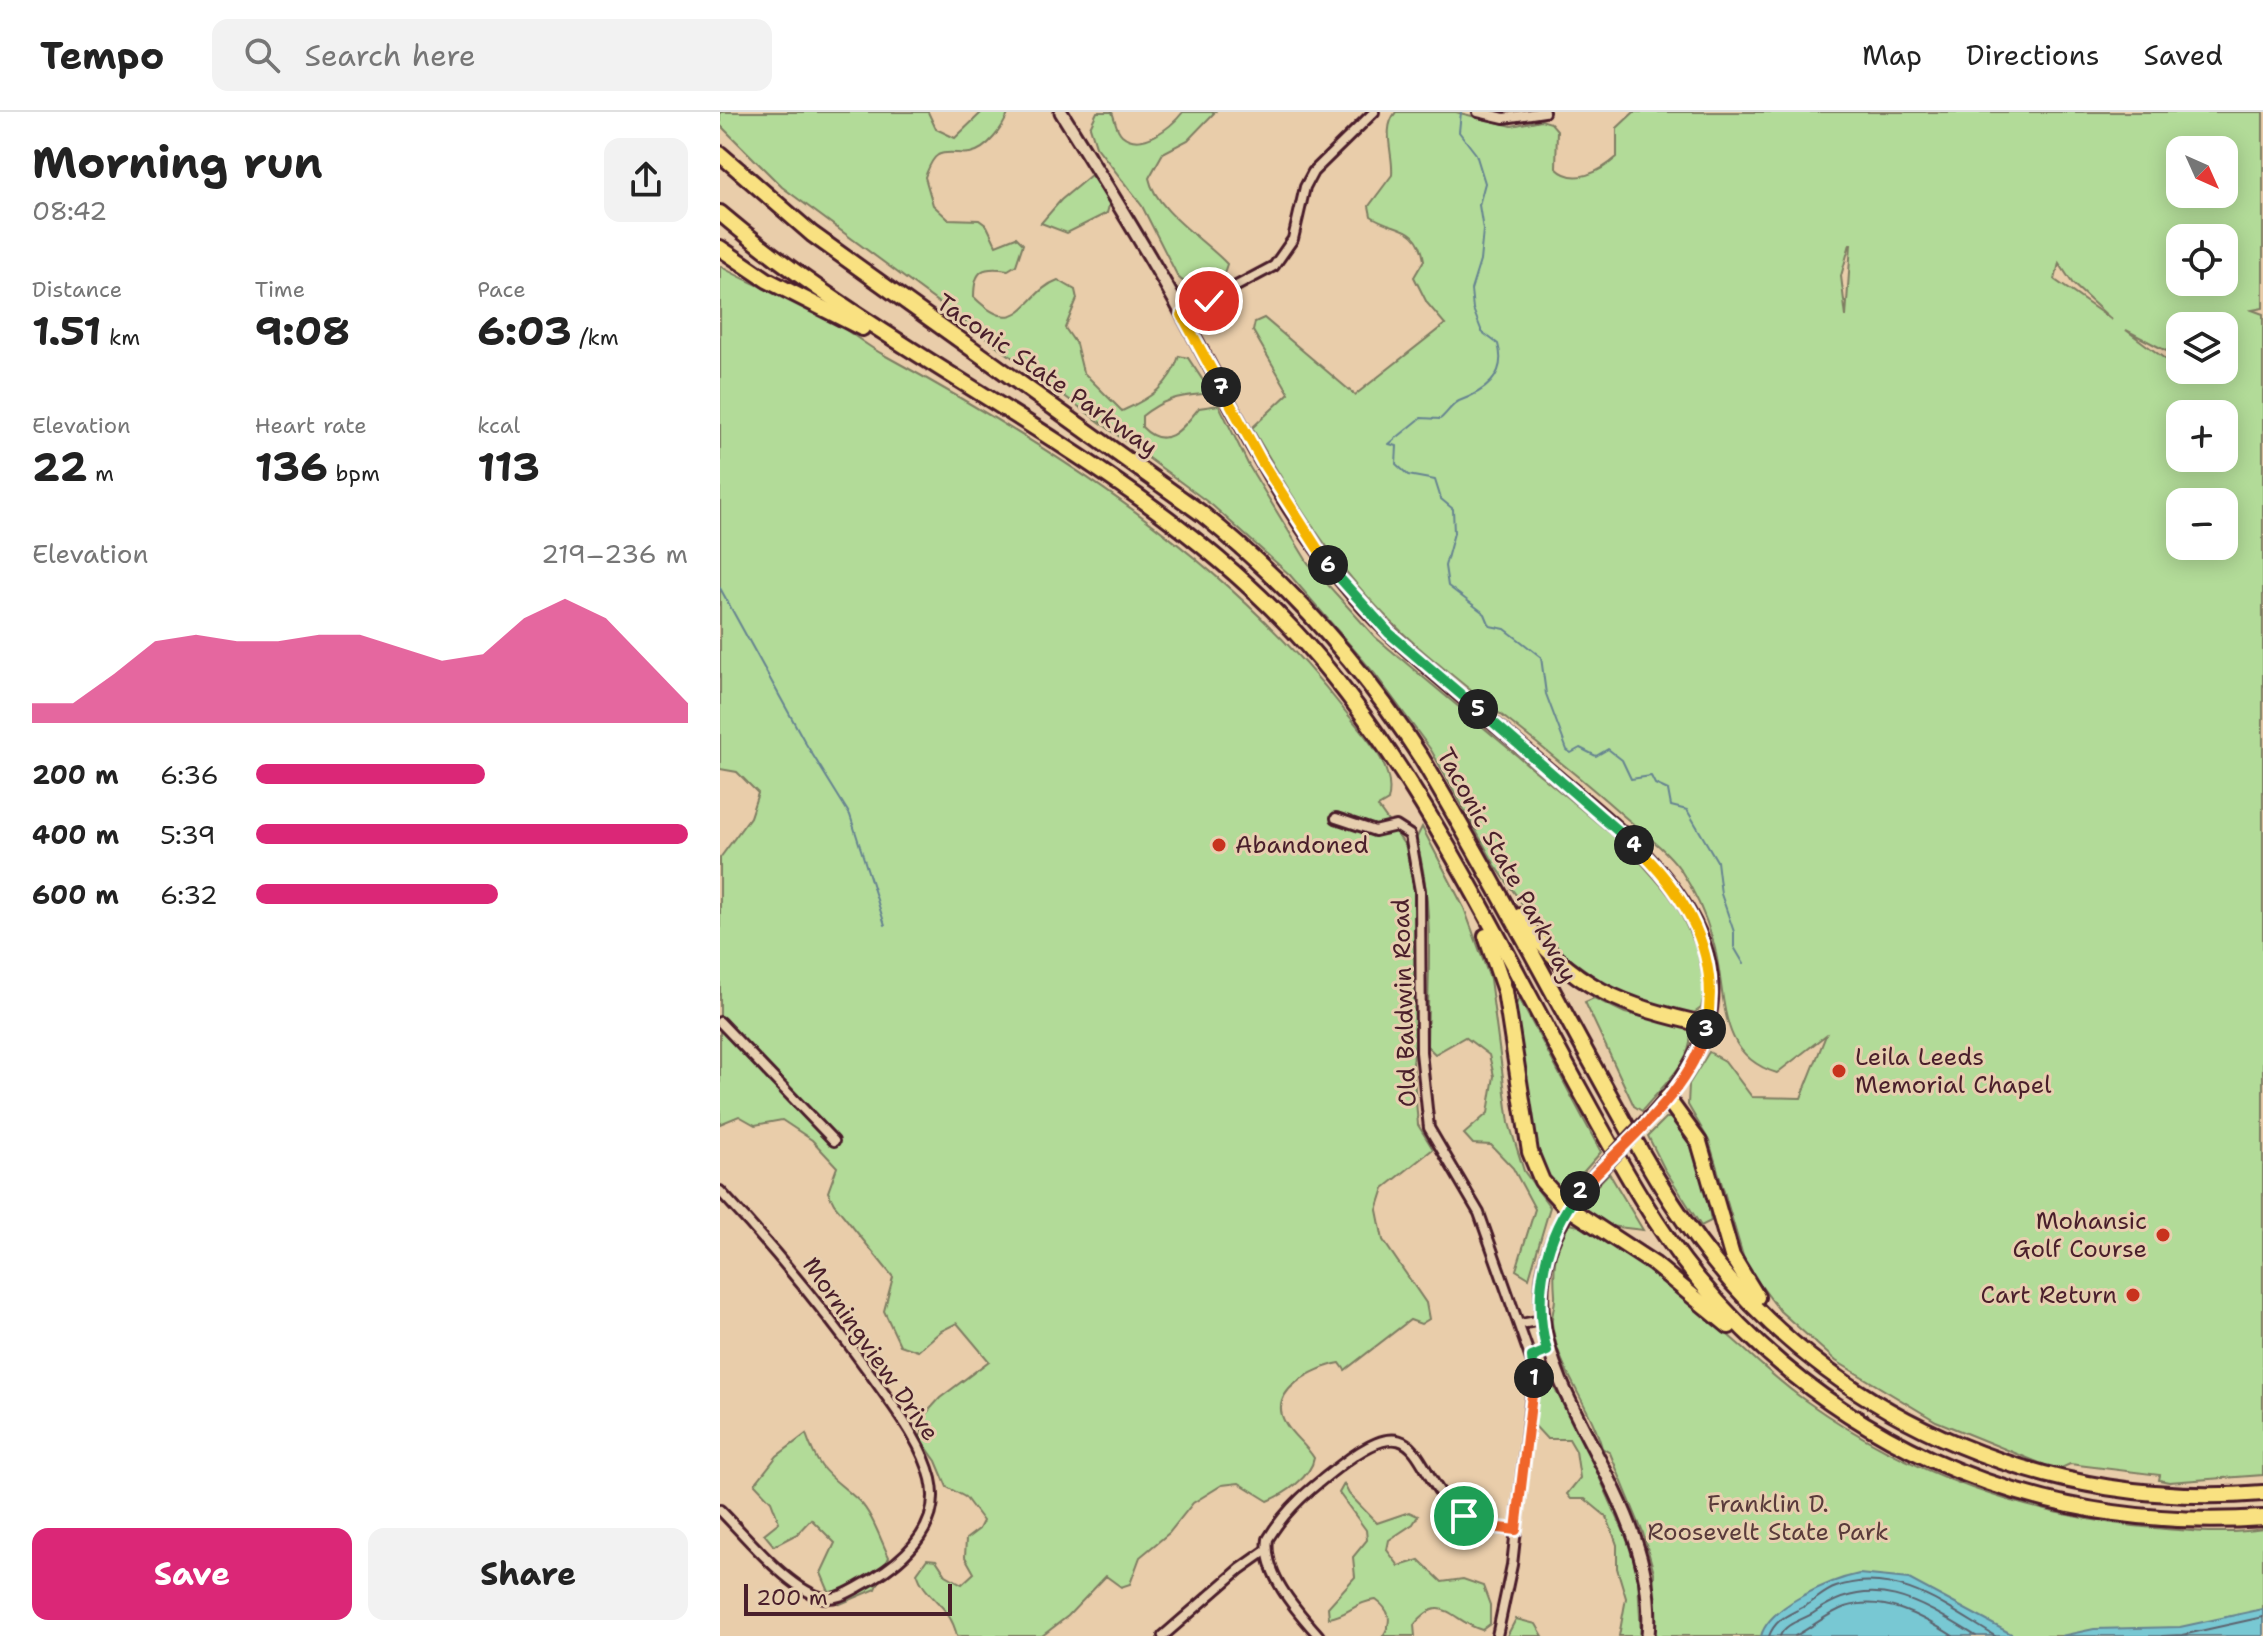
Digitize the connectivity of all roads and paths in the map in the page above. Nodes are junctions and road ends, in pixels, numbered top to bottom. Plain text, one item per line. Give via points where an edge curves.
1 (1061, 112) edge
2 (1374, 112) edge
3 (1478, 112) edge
4 (1544, 112) edge
5 (720, 154) edge
6 (720, 213) edge
7 (720, 248) edge
8 (1182, 315) junction
9 (955, 378) junction
10 (1336, 818) dead end
11 (1473, 848) junction
12 (1454, 863) junction
13 (720, 1022) edge
14 (1707, 1025) junction
15 (1667, 1098) junction
16 (834, 1141) dead end
17 (720, 1191) edge
18 (1568, 1208) junction
19 (1541, 1320) junction
20 (1521, 1324) junction
21 (1547, 1351) junction
22 (1804, 1352) junction
23 (1532, 1357) junction
24 (1829, 1401) junction
25 (2263, 1493) edge
26 (720, 1510) edge
27 (2263, 1518) edge
28 (1516, 1530) junction
29 (1267, 1550) junction
30 (1163, 1636) edge
31 (1319, 1636) edge
32 (1497, 1636) edge
33 (1648, 1636) edge

1 - 8 street
2 - 8 street via 1313,172 1293,239 1274,266
3 - 4 street via 1504,118
5 - 11 highway, Taconic State Parkway via 812,234 1182,498 1259,563 1315,618 1380,697
6 - 9 highway, Taconic State Parkway via 807,281
7 - 9 highway via 767,280
8 - 14 street via 1262,462 1332,570 1389,633 1615,826 1674,889 1705,950 1711,989
9 - 12 highway, Taconic State Parkway via 1167,517 1262,599 1362,713
10 - 20 street, Old Baldwin Road via 1375,831 1396,826 1410,835 1420,891 1421,1052 1429,1128 1479,1213
11 - 14 highway via 1536,938 1579,979 1630,1006
11 - 22 highway, Taconic State Parkway via 1671,1201 1731,1282
12 - 18 highway via 1502,979 1531,1159 1545,1186
12 - 24 highway, Taconic State Parkway via 1668,1239 1732,1318
13 - 16 street
14 - 15 street via 1692,1065
15 - 18 street, bridge
15 - 22 highway via 1702,1147 1737,1267
17 - 26 street, Morningview Drive via 834,1324 911,1434 932,1482 928,1523 908,1553 883,1574 836,1598 817,1596 796,1583
18 - 19 street via 1547,1257
18 - 24 highway via 1654,1264 1765,1358
19 - 20 street
19 - 21 street
20 - 23 street, Old Baldwin Road
21 - 23 street
21 - 33 street via 1638,1544 1648,1592
22 - 25 highway, Taconic State Parkway via 1909,1422 2014,1466 2152,1494
23 - 28 street, Old Baldwin Road via 1534,1379
24 - 27 highway, Taconic State Parkway via 1916,1453 2036,1497 2135,1516
28 - 29 street via 1464,1516 1443,1497 1410,1447 1379,1440 1296,1499 1268,1539
28 - 32 street, Old Baldwin Road
29 - 30 street
29 - 31 street via 1283,1589

